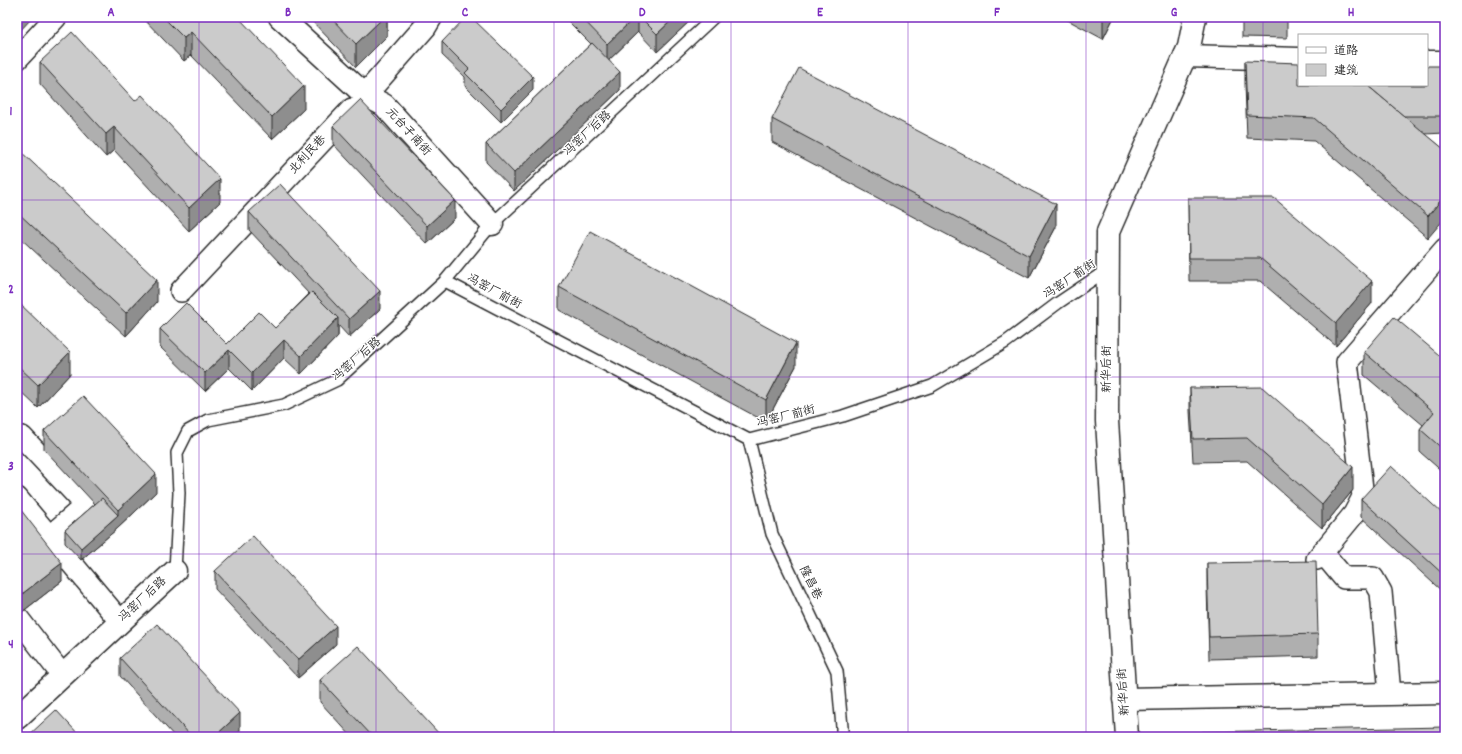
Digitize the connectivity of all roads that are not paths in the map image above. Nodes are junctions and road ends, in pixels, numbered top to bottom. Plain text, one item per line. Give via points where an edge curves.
1 (56, 17) edge
2 (280, 17) edge
3 (431, 17) edge
4 (714, 17) edge
5 (1195, 17) edge
6 (1185, 56) junction
7 (17, 59) edge
8 (1298, 59) edge
9 (1428, 62) edge
10 (1445, 62) edge
11 (365, 95) junction
12 (492, 224) junction
13 (1445, 249) edge
14 (1107, 270) junction
15 (445, 281) junction
16 (181, 291) dead end
17 (22, 437) dead end
18 (749, 440) junction
19 (17, 498) edge
20 (50, 537) junction
21 (175, 571) joint
22 (17, 617) edge
23 (120, 622) junction
24 (62, 675) junction
25 (1445, 693) edge
26 (1390, 694) junction
27 (1124, 699) junction
28 (17, 718) edge
29 (842, 737) edge
30 (1127, 737) edge

1 - 7 street
2 - 11 street, 元台子南街
3 - 11 street, 北利民巷
4 - 12 lane, 冯窑厂后路
5 - 6 street, 新华后街
6 - 8 street
6 - 14 street, 新华后街 via 1108,232
9 - 10 street
11 - 12 street, 元台子南街 via 384,105
11 - 16 street, 北利民巷
12 - 15 lane, 冯窑厂后路
13 - 26 street via 1347,362 1363,497 1354,514 1320,556 1344,578 1373,578 1381,592
14 - 18 lane, 冯窑厂前街 via 1006,342 932,386 843,416
14 - 27 street, 新华后街 via 1107,421
15 - 18 lane, 冯窑厂前街
15 - 21 lane, 冯窑厂后路 via 337,380 284,405 208,420 188,431 177,453 179,493
17 - 20 street via 86,505
18 - 29 lane, 隆昌巷 via 772,534 837,670
19 - 20 street
20 - 23 street
21 - 23 street, 冯窑厂后路
22 - 24 street
23 - 24 street, 冯窑厂后路
24 - 28 street, 冯窑厂后路
25 - 26 street
26 - 27 street
27 - 30 street, 新华后街

